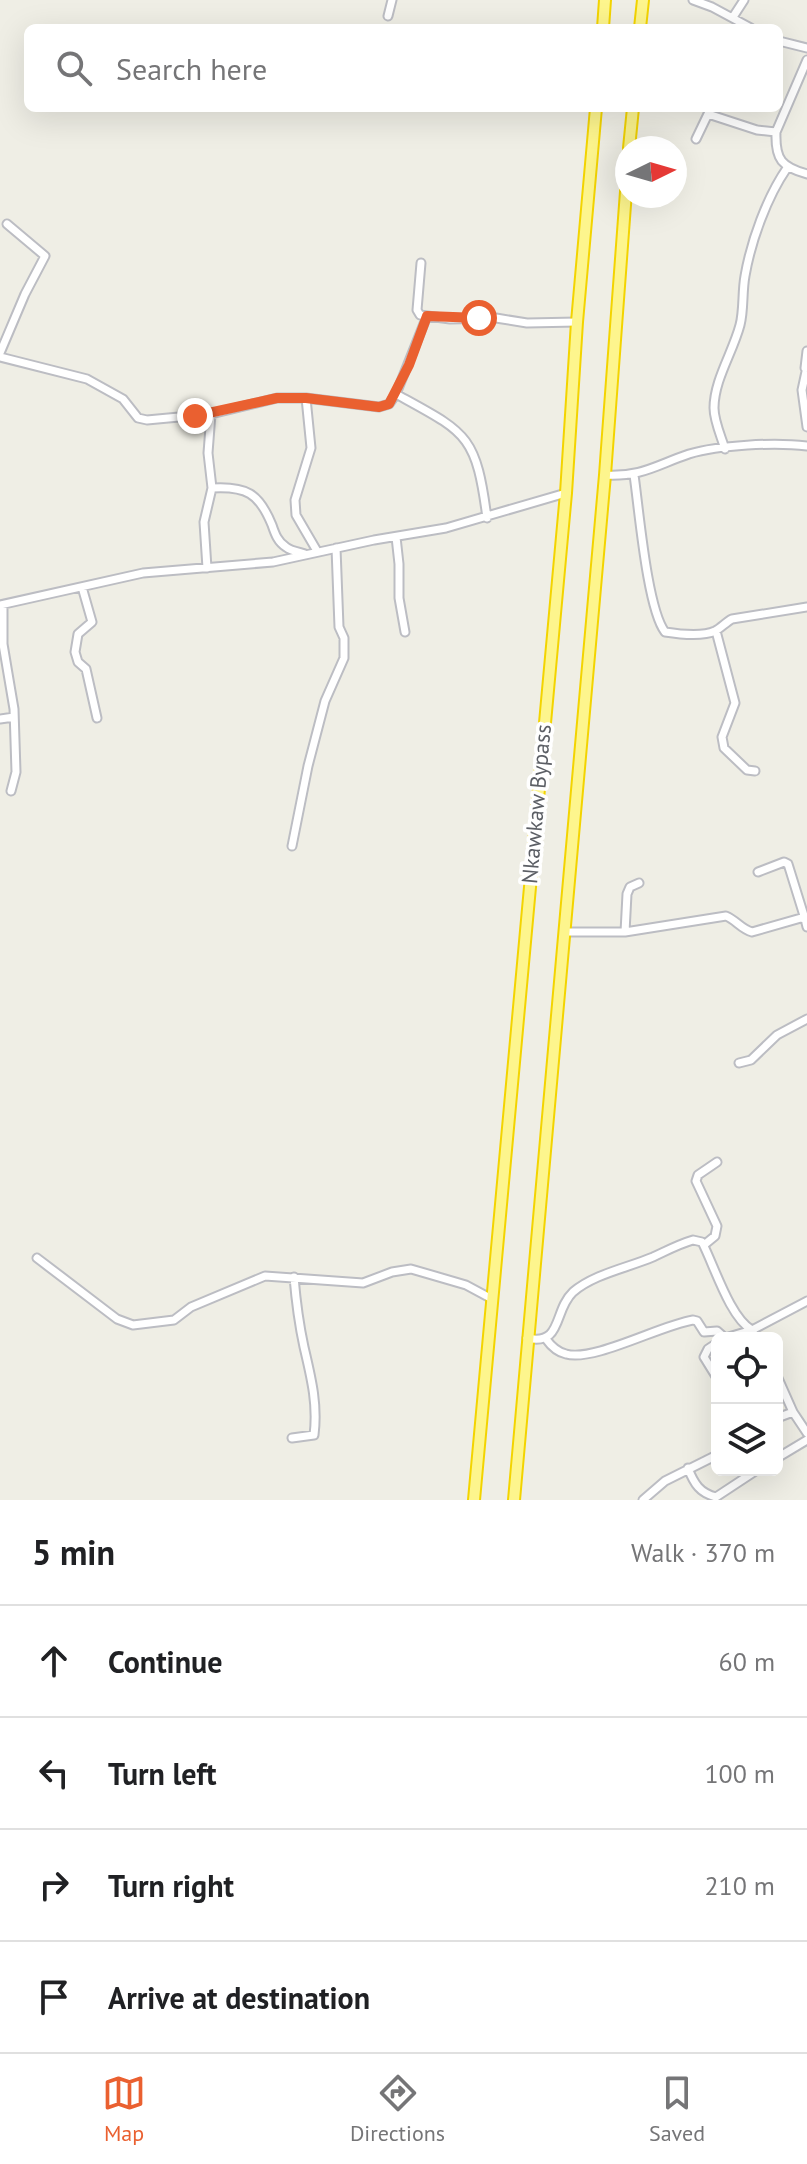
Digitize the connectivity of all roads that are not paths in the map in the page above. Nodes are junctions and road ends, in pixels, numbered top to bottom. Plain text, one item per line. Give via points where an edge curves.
1 (392, 0) edge
2 (605, 0) edge
3 (643, 0) edge
4 (693, 0) edge
5 (744, 0) edge
6 (388, 16) dead end
7 (733, 17) junction
8 (603, 24) edge
9 (640, 24) edge
10 (744, 24) edge
11 (783, 42) edge
12 (807, 48) edge
13 (807, 60) edge
14 (596, 112) edge
15 (633, 112) edge
16 (776, 132) junction
17 (630, 136) edge
18 (696, 139) dead end
19 (787, 168) junction
20 (807, 174) edge
21 (625, 208) edge
22 (7, 224) dead end
23 (421, 263) dead end
24 (427, 316) junction
25 (577, 322) junction
26 (807, 351) edge
27 (0, 355) edge
28 (806, 369) edge
29 (396, 394) junction
30 (306, 398) junction
31 (211, 414) junction
32 (807, 427) edge
33 (807, 446) edge
34 (725, 449) junction
35 (605, 475) junction
36 (634, 475) junction
37 (212, 488) junction
38 (566, 493) junction
39 (487, 518) junction
40 (396, 537) junction
41 (336, 548) junction
42 (317, 551) junction
43 (305, 554) junction
44 (207, 568) junction
45 (82, 587) junction
46 (1, 605) edge
47 (807, 607) edge
48 (716, 631) junction
49 (405, 632) dead end
50 (14, 717) junction
51 (97, 718) dead end
52 (0, 719) edge
53 (755, 771) dead end
54 (11, 791) dead end
55 (292, 846) dead end
56 (758, 872) dead end
57 (639, 883) dead end
58 (806, 923) edge
59 (565, 932) junction
60 (625, 932) junction
61 (807, 1019) edge
62 (739, 1063) dead end
63 (717, 1162) dead end
64 (704, 1245) junction
65 (37, 1258) dead end
66 (294, 1277) junction
67 (492, 1299) junction
68 (807, 1301) edge
69 (718, 1332) edge
70 (752, 1332) edge
71 (757, 1332) edge
72 (527, 1338) junction
73 (546, 1339) junction
74 (711, 1347) edge
75 (711, 1368) edge
76 (783, 1392) edge
77 (793, 1412) junction
78 (783, 1416) edge
79 (807, 1433) edge
80 (292, 1438) dead end
81 (807, 1440) edge
82 (783, 1454) edge
83 (711, 1458) edge
84 (688, 1468) junction
85 (748, 1476) edge
86 (474, 1500) edge
87 (514, 1500) edge
88 (643, 1500) edge

1 - 6 street
2 - 8 highway
3 - 9 highway
4 - 7 street
5 - 7 street
7 - 10 street
11 - 12 street
13 - 16 street
14 - 25 highway, Nkawkaw Bypass
15 - 17 highway
16 - 18 street via 708,114
16 - 19 street
19 - 20 street
19 - 34 street via 770,192 751,246 740,324 716,393 714,409
21 - 35 highway, Nkawkaw Bypass
22 - 27 street via 45,256
23 - 24 street via 417,310
24 - 25 street
24 - 29 street
25 - 38 highway, Nkawkaw Bypass
26 - 28 street
27 - 31 street via 87,379 123,399 138,418
28 - 32 street via 802,390
29 - 30 street via 379,407
29 - 39 street via 455,428 468,442
30 - 31 street via 277,398
30 - 42 street via 311,448 295,500 296,515
31 - 37 street
33 - 34 street
34 - 36 street via 690,454
35 - 36 street
35 - 59 highway, Nkawkaw Bypass
36 - 48 street via 660,624 668,633
37 - 43 street via 254,495 278,539
37 - 44 street via 204,522
38 - 39 street
38 - 67 highway, Nkawkaw Bypass
39 - 40 street
40 - 41 street
40 - 49 street
41 - 42 street
41 - 55 street via 344,658 321,713
42 - 43 street
43 - 44 street
44 - 45 street via 143,573
45 - 46 street
45 - 51 street via 92,622 78,634 75,652 86,669
46 - 50 street
47 - 48 street via 732,619
48 - 53 street via 735,703 722,737 724,748
50 - 52 street
50 - 54 street via 16,772
56 - 58 street via 788,864
57 - 60 street via 627,894
58 - 60 street via 752,932 726,916
59 - 60 street
59 - 72 highway, Nkawkaw Bypass
61 - 62 street via 777,1035 751,1060
63 - 64 street via 696,1181 717,1226
64 - 70 street via 738,1317
64 - 73 street via 685,1243 576,1290
65 - 66 street via 117,1319 133,1325 174,1320 257,1278
66 - 67 street via 363,1283 411,1269 466,1285
66 - 80 street via 316,1419 314,1435
67 - 86 highway, Nkawkaw Bypass
68 - 71 street
69 - 73 street via 704,1332 693,1320 586,1354 567,1355
72 - 73 street
72 - 87 highway, Nkawkaw Bypass
74 - 75 street via 704,1357
76 - 77 street
77 - 78 street
77 - 79 street
81 - 82 street
83 - 84 street
84 - 85 street via 697,1488 716,1497
84 - 88 street

